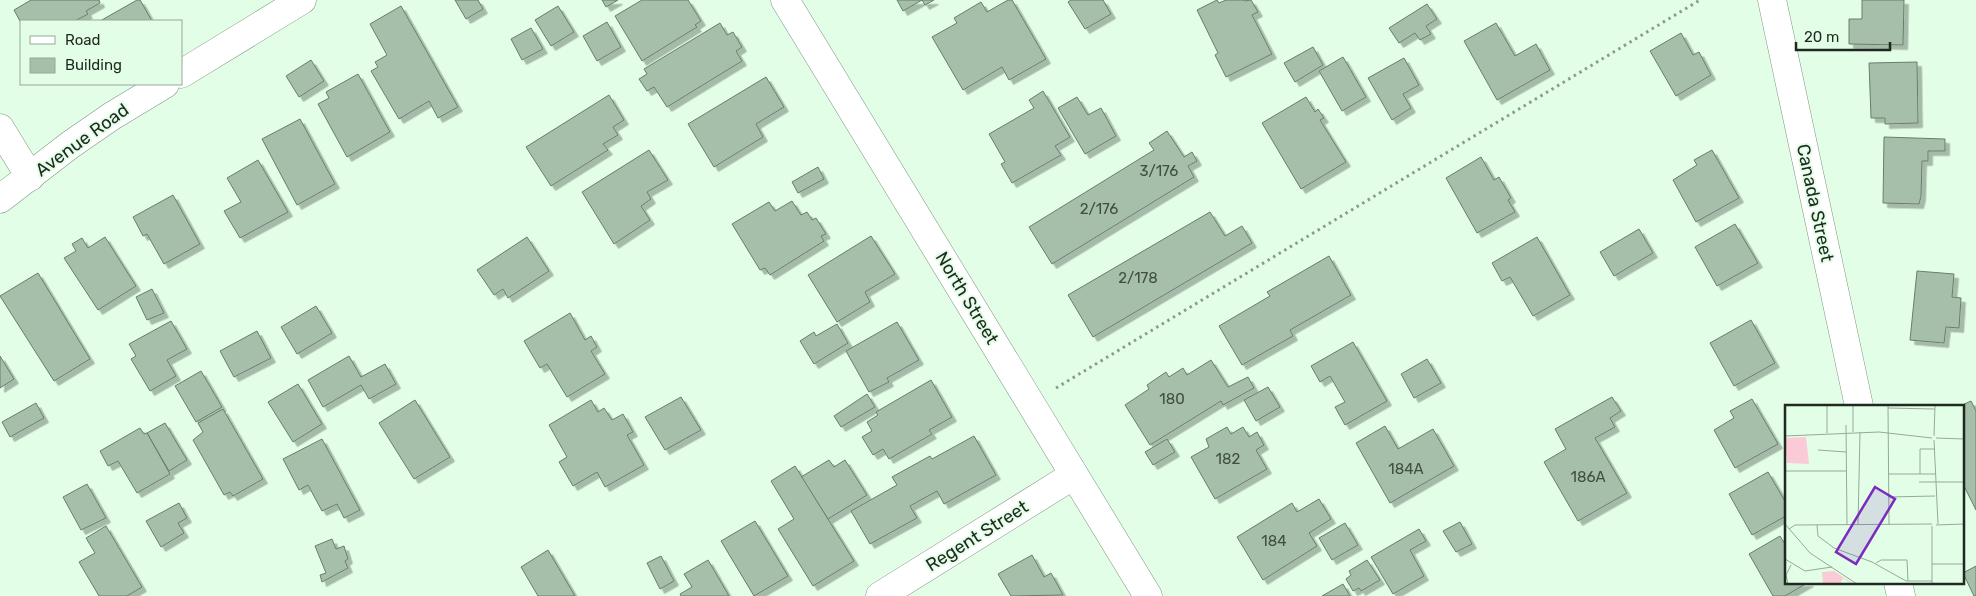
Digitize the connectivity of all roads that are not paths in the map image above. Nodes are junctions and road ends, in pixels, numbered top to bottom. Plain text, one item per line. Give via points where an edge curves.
1 (302, 0) edge
2 (785, 0) edge
3 (1772, 0) edge
4 (182, 73) edge
5 (163, 85) edge
6 (0, 128) edge
7 (30, 177) junction
8 (0, 199) edge
9 (1859, 405) edge
10 (1074, 475) junction
11 (880, 596) edge
12 (1148, 596) edge

1 - 4 street
2 - 10 street, North Street
3 - 9 street, Canada Street
5 - 7 street, Avenue Road via 77,140
6 - 7 street
7 - 8 street, Avenue Road
10 - 11 street, Regent Street
10 - 12 street, North Street

